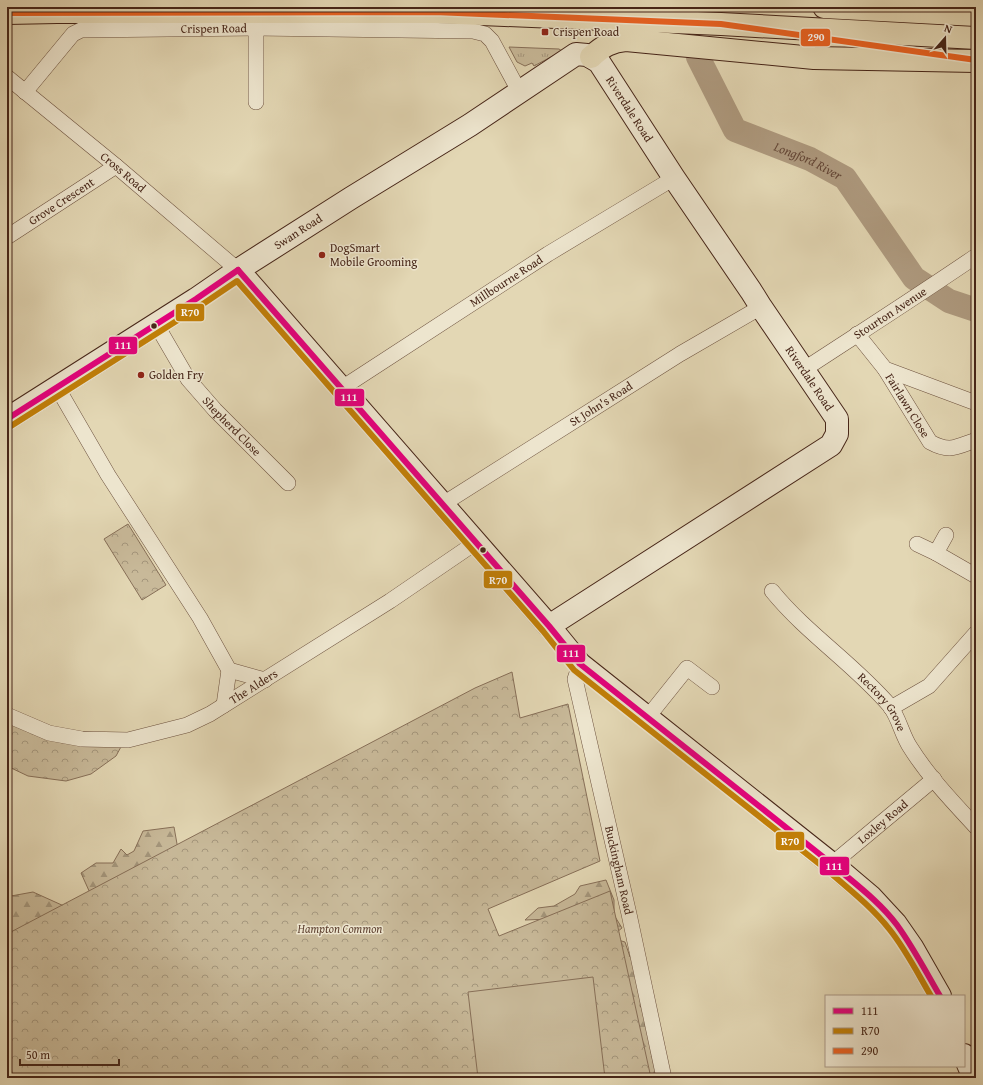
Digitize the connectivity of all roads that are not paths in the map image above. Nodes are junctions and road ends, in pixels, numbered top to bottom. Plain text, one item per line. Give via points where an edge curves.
1 (824, 7) edge
2 (7, 13) edge
3 (976, 15) edge
4 (721, 24) junction
5 (256, 28) junction
6 (976, 38) edge
7 (591, 57) junction
8 (976, 60) edge
9 (7, 77) edge
10 (519, 91) junction
11 (25, 92) junction
12 (256, 102) dead end
13 (116, 166) junction
14 (674, 178) junction
15 (7, 237) edge
16 (976, 256) edge
17 (238, 270) junction
18 (761, 307) junction
19 (156, 324) junction
20 (857, 334) junction
21 (885, 369) junction
22 (803, 370) junction
23 (57, 387) junction
24 (342, 388) junction
25 (976, 403) edge
26 (7, 419) edge
27 (976, 440) edge
28 (288, 483) dead end
29 (443, 504) junction
30 (946, 535) dead end
31 (475, 543) junction
32 (917, 544) dead end
33 (936, 553) junction
34 (976, 576) edge
35 (772, 591) dead end
36 (549, 626) junction
37 (976, 633) edge
38 (580, 664) junction
39 (229, 670) junction
40 (265, 680) junction
41 (712, 687) dead end
42 (224, 705) junction
43 (891, 708) junction
44 (7, 715) edge
45 (647, 718) junction
46 (934, 779) junction
47 (976, 827) edge
48 (832, 864) junction
49 (939, 995) edge
50 (664, 1078) edge

1 - 3 highway
2 - 4 highway via 435,12
4 - 6 highway
4 - 8 highway
5 - 10 street, Crispen Road via 473,31 485,34 492,41
5 - 11 street, Crispen Road via 82,30 73,34
5 - 12 street
7 - 8 highway via 611,42 626,40 814,58
7 - 10 street, Swan Road via 576,54
7 - 14 street, Riverdale Road via 599,62
9 - 11 street, Cross Road
10 - 17 street, Swan Road via 470,125
11 - 13 street, Cross Road
13 - 15 street, Grove Crescent
13 - 17 street, Cross Road
14 - 18 street, Riverdale Road
14 - 24 street, Millbourne Road via 548,254
16 - 20 street, Stourton Avenue
17 - 19 street, Swan Road
17 - 24 street
18 - 22 street, Riverdale Road
18 - 29 street, St John's Road via 680,354
19 - 23 street, Swan Road
19 - 28 street, Shepherd Close via 188,379 215,410
20 - 21 street, Fairlawn Close
20 - 22 street, Stourton Avenue
21 - 25 street, Fairlawn Close
21 - 27 street, Fairlawn Close via 930,442 950,449
22 - 36 street, Riverdale Road via 837,419 837,434 831,445
23 - 26 street, Swan Road
23 - 39 street via 108,475 200,618
24 - 29 street
29 - 31 street
30 - 33 street
31 - 36 street
31 - 40 street, The Alders via 390,601
32 - 33 street
33 - 34 street
35 - 43 street, Rectory Grove via 787,609 850,665
36 - 38 street
37 - 43 street via 930,686
38 - 45 street
38 - 50 street, Buckingham Road via 575,679
39 - 40 street
39 - 42 street
40 - 42 street, The Alders
41 - 45 street via 687,668
42 - 44 street, The Alders via 187,725 132,739 75,738 49,733
43 - 46 street, Rectory Grove via 910,747
45 - 48 street
46 - 47 street, Rectory Grove
46 - 48 street, Loxley Road
48 - 49 street via 896,924

